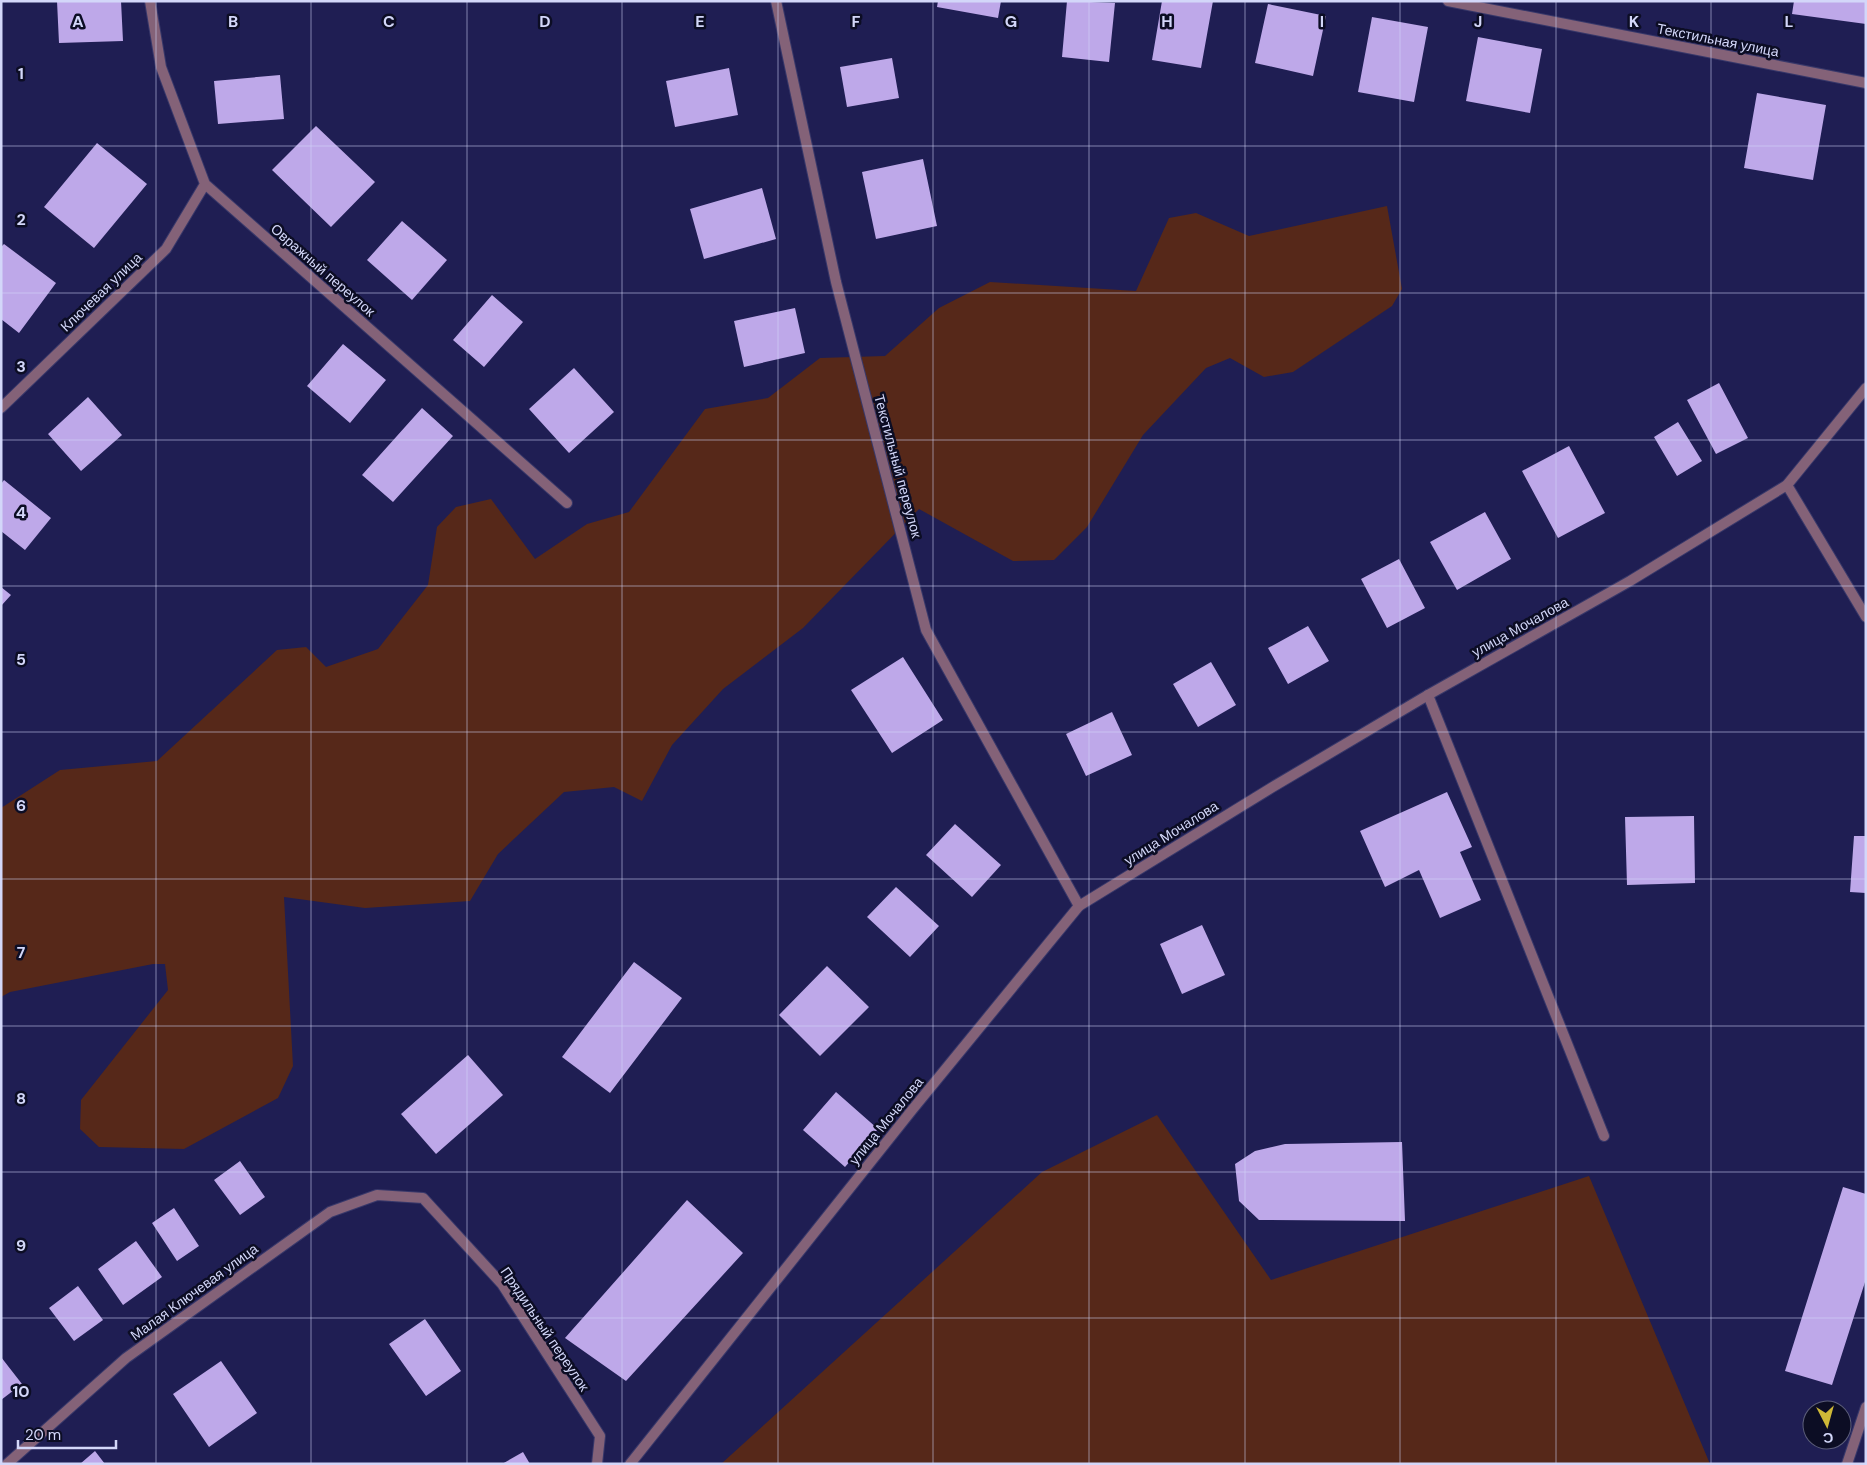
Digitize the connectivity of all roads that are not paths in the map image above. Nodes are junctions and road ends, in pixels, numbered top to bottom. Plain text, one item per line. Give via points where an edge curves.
1 (150, 1) edge
2 (776, 1) edge
3 (1448, 1) edge
4 (1866, 83) edge
5 (205, 184) junction
6 (1866, 388) edge
7 (1, 408) edge
8 (1787, 485) junction
9 (567, 503) dead end
10 (1866, 617) edge
11 (1428, 695) junction
12 (1079, 906) junction
13 (1604, 1136) dead end
14 (423, 1198) joint
15 (1866, 1408) edge
16 (7, 1464) edge
17 (597, 1464) edge
18 (630, 1464) edge
19 (1847, 1464) edge

1 - 5 street, Овражный переулок via 161,67
2 - 12 street, Текстильный переулок via 836,282 926,630
3 - 4 street, Текстильная улица
5 - 7 street, Ключевая улица via 166,249
5 - 9 street, Овражный переулок
6 - 8 street, улица Мочалова
8 - 10 street
8 - 11 street, улица Мочалова via 1630,581
11 - 12 street, улица Мочалова
11 - 13 street
12 - 18 street, улица Мочалова
14 - 16 street, Малая Ключевая улица via 377,1195 330,1212 126,1358
14 - 17 street, Прядильный переулок via 502,1284 600,1436
15 - 19 street

